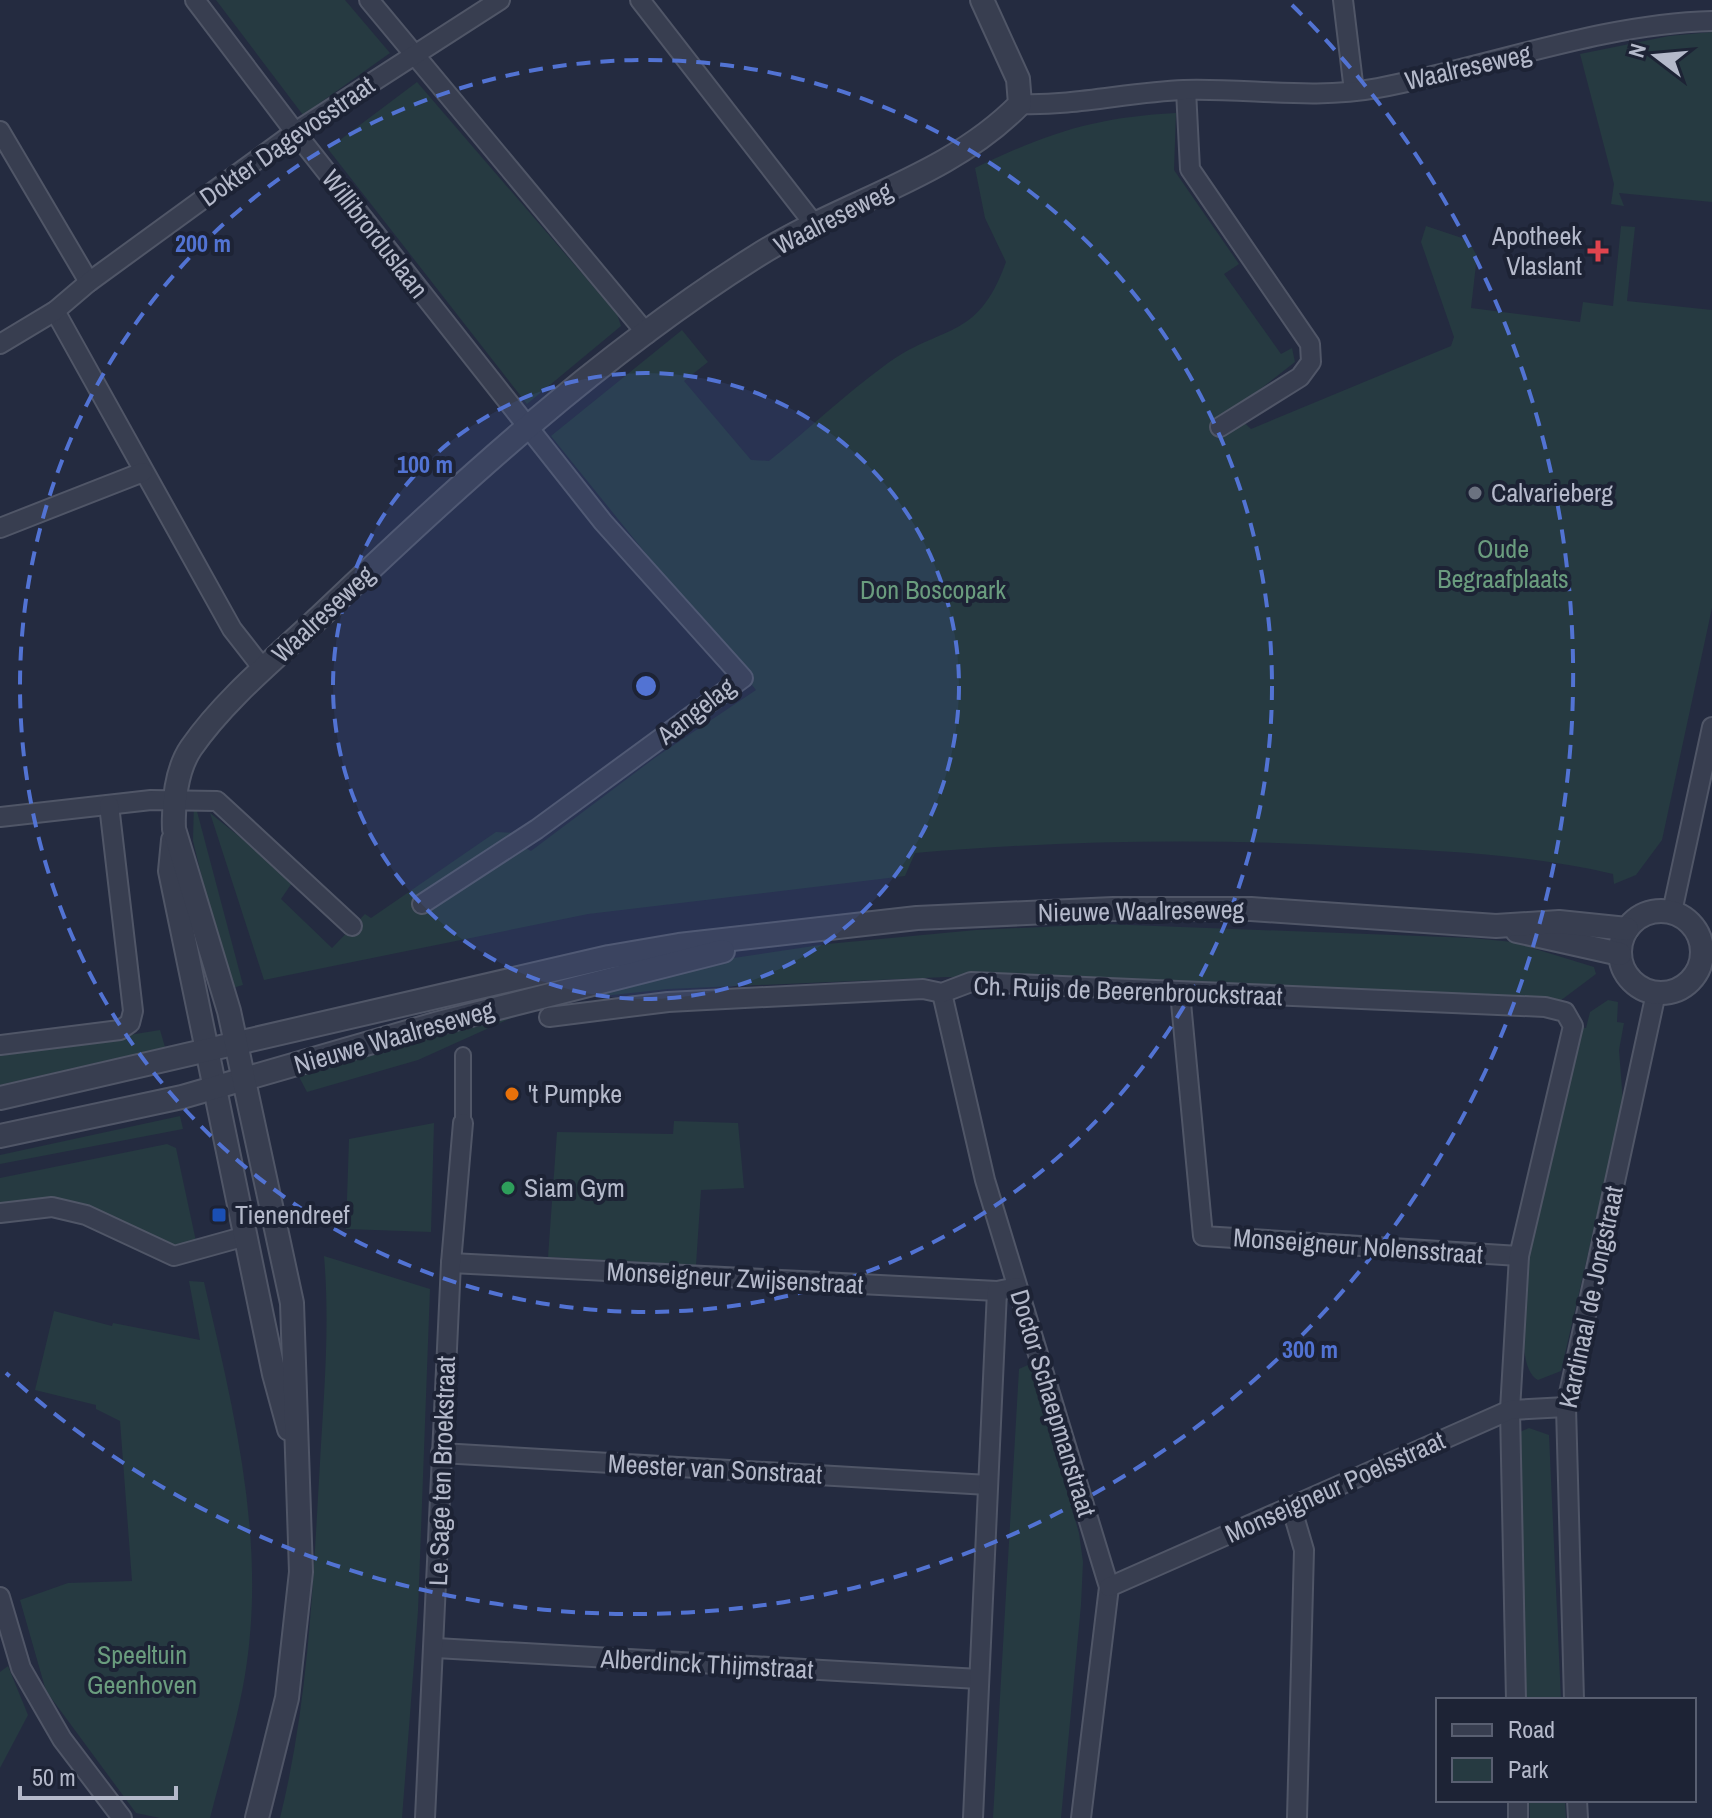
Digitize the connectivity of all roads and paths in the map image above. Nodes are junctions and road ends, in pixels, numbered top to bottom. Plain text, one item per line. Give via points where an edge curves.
1 (195, 0) edge
2 (369, 0) edge
3 (500, 0) edge
4 (640, 0) edge
5 (982, 0) edge
6 (1343, 0) edge
7 (1712, 21) edge
8 (415, 53) junction
9 (1186, 90) junction
10 (1354, 91) junction
11 (1020, 104) junction
12 (0, 131) edge
13 (295, 132) junction
14 (814, 224) junction
15 (89, 282) junction
16 (55, 311) junction
17 (647, 334) junction
18 (0, 344) edge
19 (1220, 427) dead end
20 (529, 428) junction
21 (143, 472) junction
22 (0, 528) edge
23 (264, 670) junction
24 (1712, 727) edge
25 (1709, 757) edge
26 (173, 801) junction
27 (109, 805) junction
28 (0, 817) edge
29 (174, 829) junction
30 (422, 904) dead end
31 (1672, 912) junction
32 (352, 926) dead end
33 (1496, 926) junction
34 (1627, 929) junction
35 (786, 934) junction
36 (1707, 946) edge
37 (1620, 954) junction
38 (1703, 977) edge
39 (1180, 992) junction
40 (942, 993) junction
41 (1656, 993) junction
42 (549, 1017) dead end
43 (0, 1045) edge
44 (237, 1046) junction
45 (208, 1052) junction
46 (463, 1055) dead end
47 (245, 1081) junction
48 (214, 1089) junction
49 (0, 1098) edge
50 (463, 1123) joint
51 (0, 1136) edge
52 (0, 1213) edge
53 (246, 1236) junction
54 (1519, 1256) junction
55 (451, 1263) junction
56 (1017, 1287) junction
57 (997, 1291) junction
58 (1566, 1407) junction
59 (1510, 1410) junction
60 (441, 1453) junction
61 (298, 1461) junction
62 (988, 1485) junction
63 (1291, 1506) junction
64 (1109, 1587) junction
65 (0, 1597) edge
66 (436, 1648) junction
67 (979, 1679) junction
68 (1516, 1698) edge
69 (1574, 1698) edge
70 (122, 1818) edge
71 (257, 1818) edge
72 (425, 1818) edge
73 (973, 1818) edge
74 (1081, 1818) edge
75 (1297, 1818) edge

1 - 13 street, Willibrorduslaan
2 - 8 street
3 - 8 street, Dokter Dagevosstraat
4 - 14 street
5 - 11 street via 1018,79
6 - 10 street
7 - 10 street, Waalreseweg via 1649,26
8 - 13 street, Dokter Dagevosstraat
8 - 17 street
9 - 10 street, Waalreseweg via 1273,95
9 - 11 street, Waalreseweg
9 - 19 street via 1190,169 1310,344 1311,362 1300,377
11 - 14 street, Waalreseweg via 994,131 927,171
12 - 15 street
13 - 15 street, Dokter Dagevosstraat
13 - 20 street, Willibrorduslaan
14 - 17 street, Waalreseweg via 755,257
15 - 16 street, Dokter Dagevosstraat
16 - 18 street, Dokter Dagevosstraat
16 - 21 street
17 - 20 street, Waalreseweg
20 - 23 street, Waalreseweg
20 - 30 street, Aangelag via 603,522 743,678 537,829
21 - 22 street
21 - 23 street via 232,629
23 - 26 street, Waalreseweg via 189,751
24 - 25 street
25 - 31 street
26 - 27 street
26 - 29 street, Waalreseweg
26 - 32 street via 217,801
27 - 28 street
27 - 43 street via 133,1011 130,1023 120,1030
29 - 44 street, Waalreseweg
29 - 45 street, Waalreseweg via 170,871
31 - 34 street via 1646,913
31 - 36 street via 1690,922
33 - 34 street, Nieuwe Waalreseweg via 1559,922
33 - 35 street, Nieuwe Waalreseweg via 1251,909 1113,909 917,918
33 - 37 street, Nieuwe Waalreseweg
34 - 37 street
35 - 44 street, Nieuwe Waalreseweg via 609,957
35 - 47 street, Nieuwe Waalreseweg via 435,1024
36 - 38 street
37 - 41 street via 1631,981
38 - 41 street
39 - 40 street, Ch. Ruijs de Beerenbrouckstraat via 971,982
39 - 54 street, Monseigneur Nolensstraat via 1203,1236
39 - 54 street, Ch. Ruijs de Beerenbrouckstraat via 1565,1012 1573,1026
40 - 42 street, Ch. Ruijs de Beerenbrouckstraat via 923,989 668,1002
40 - 56 street, Doctor Schaepmanstraat via 985,1180
41 - 58 street, Kardinaal de Jongstraat
44 - 45 street, Nieuwe Waalreseweg
44 - 47 street
45 - 48 street
45 - 49 street, Nieuwe Waalreseweg
46 - 50 street
47 - 48 street, Nieuwe Waalreseweg
47 - 61 street via 292,1303
48 - 51 street, Nieuwe Waalreseweg
48 - 53 street
50 - 55 street, Le Sage ten Broekstraat
52 - 53 street via 52,1207 86,1215 174,1256
53 - 61 street
54 - 59 street
55 - 57 street, Monseigneur Zwijsenstraat
55 - 60 street, Le Sage ten Broekstraat
56 - 57 street, Monseigneur Zwijsenstraat
56 - 64 street, Doctor Schaepmanstraat
57 - 62 street, Doctor Schaepmanstraat
58 - 59 street, Monseigneur Poelsstraat
58 - 69 street, Kardinaal de Jongstraat
59 - 63 street, Monseigneur Poelsstraat
59 - 68 street
60 - 62 street, Meester van Sonstraat
60 - 66 street, Le Sage ten Broekstraat
61 - 71 street via 301,1572 287,1698
62 - 67 street, Doctor Schaepmanstraat
63 - 64 street, Monseigneur Poelsstraat
63 - 75 street via 1304,1550
64 - 74 street, Doctor Schaepmanstraat
65 - 70 street via 21,1668 62,1739
66 - 67 street, Alberdinck Thijmstraat
66 - 72 street, Le Sage ten Broekstraat
67 - 73 street, Doctor Schaepmanstraat

